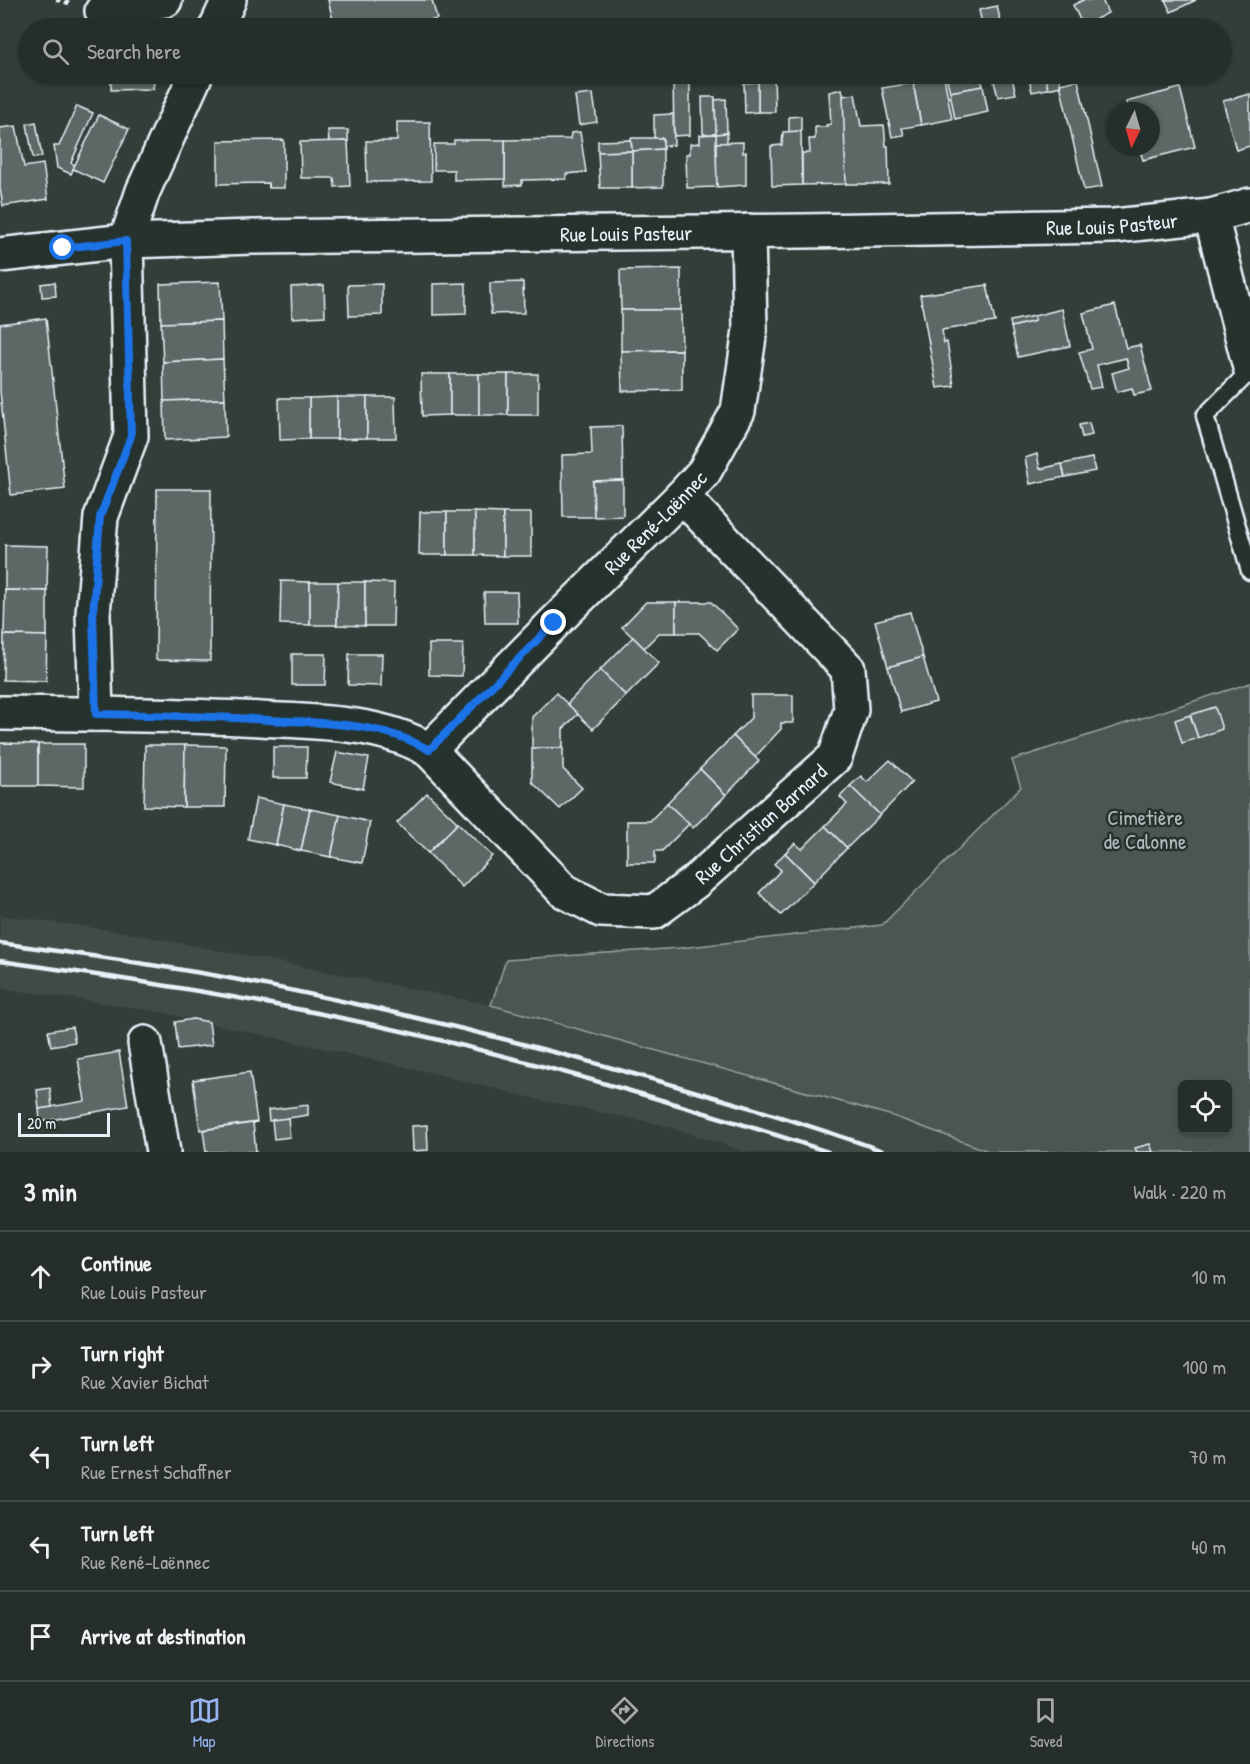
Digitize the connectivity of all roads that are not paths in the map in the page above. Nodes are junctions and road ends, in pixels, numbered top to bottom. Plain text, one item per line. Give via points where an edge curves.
1 (165, 0) edge
2 (229, 0) edge
3 (102, 11) dead end
4 (221, 18) edge
5 (191, 84) edge
6 (1250, 205) edge
7 (1211, 216) junction
8 (748, 231) junction
9 (126, 241) junction
10 (0, 255) edge
11 (1250, 369) edge
12 (682, 496) junction
13 (1250, 571) edge
14 (0, 714) edge
15 (96, 714) junction
16 (429, 750) junction
17 (145, 1043) dead end
18 (163, 1152) edge

1 - 3 street
2 - 4 street
5 - 9 street via 143,191
6 - 7 street, Rue Louis Pasteur
7 - 8 street, Rue Louis Pasteur via 1113,226
7 - 11 street
8 - 9 street, Rue Louis Pasteur
8 - 12 street, Rue René-Laënnec via 750,330 738,411 704,472
9 - 10 street, Rue Louis Pasteur
9 - 15 street via 131,436 100,517 93,614
11 - 13 lane via 1205,416
12 - 16 street, Rue René-Laënnec
12 - 16 street, Rue Christian Barnard via 848,669 851,710 835,757 694,882 654,912 601,910 564,891
14 - 15 street, Rue Christian Barnard
15 - 16 street, Rue Christian Barnard via 203,716 372,728 411,739
17 - 18 street

